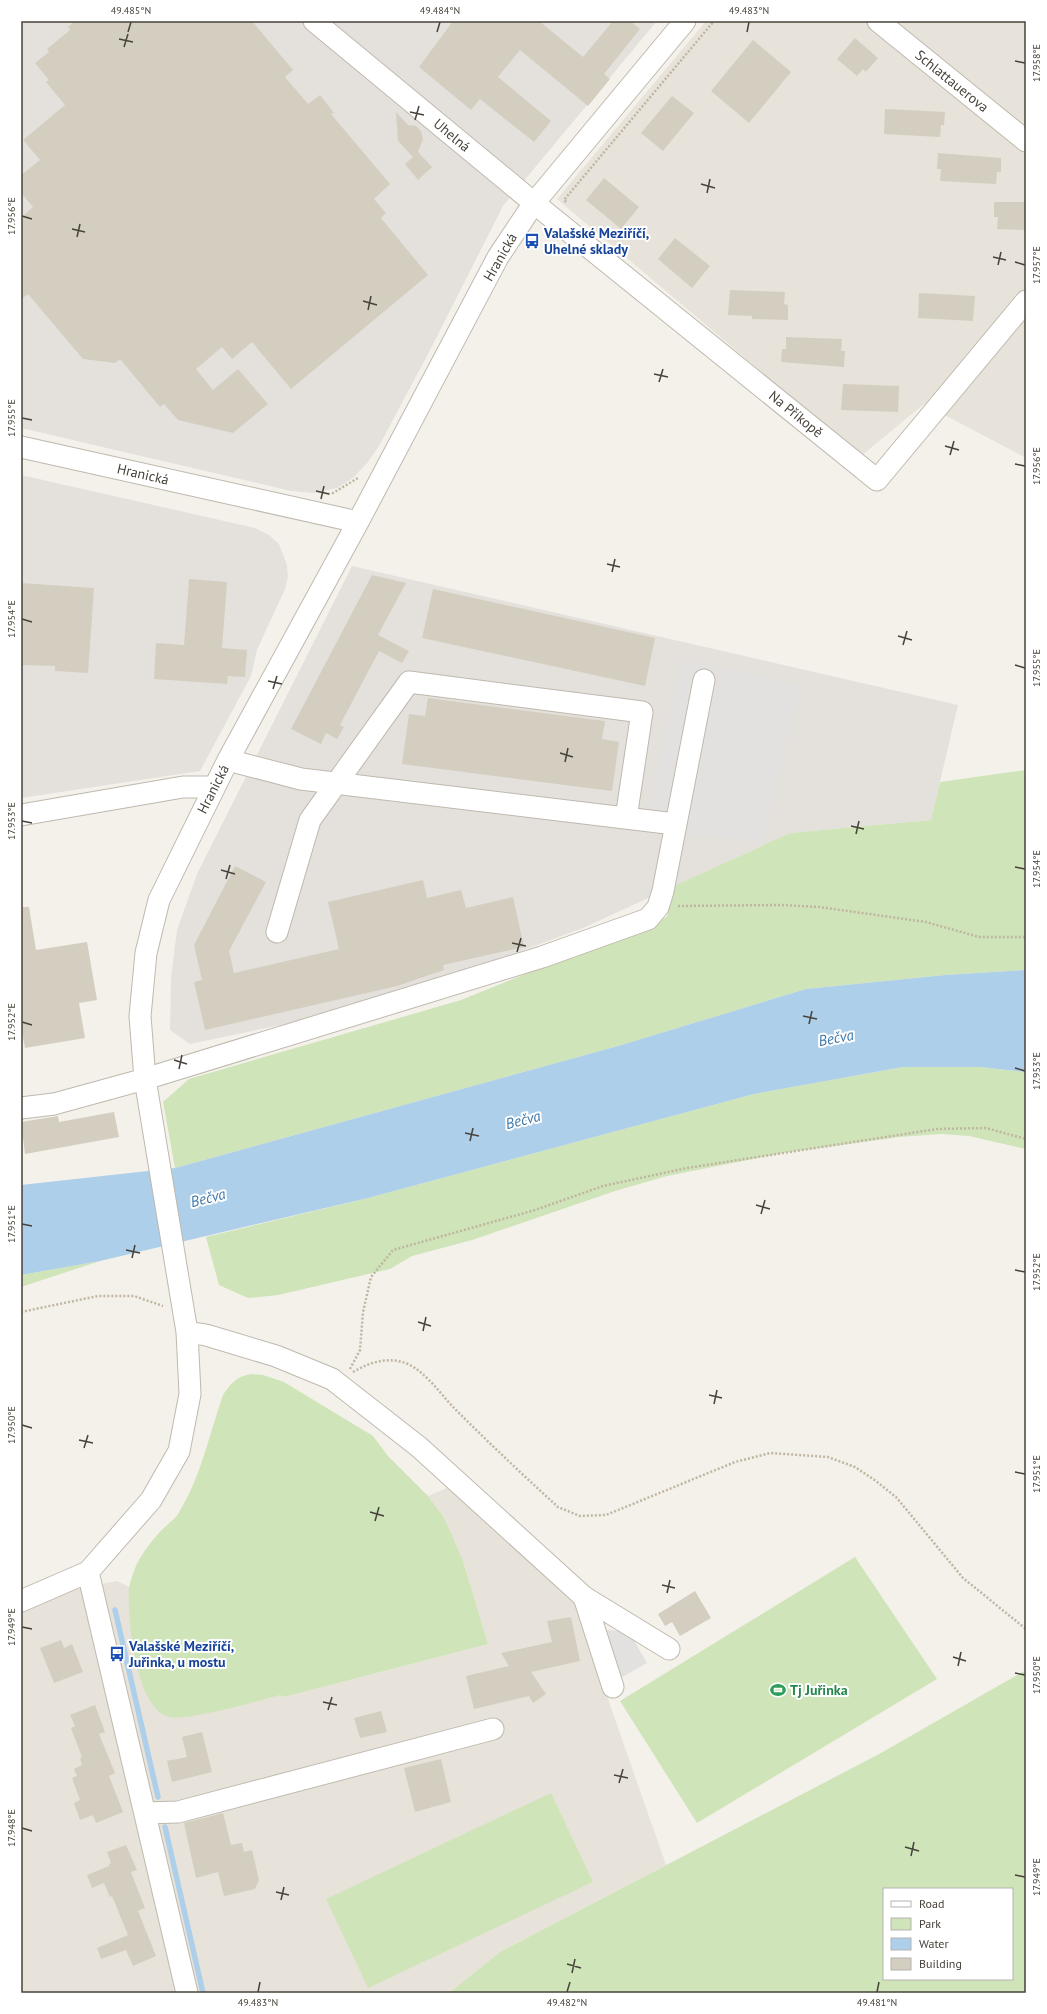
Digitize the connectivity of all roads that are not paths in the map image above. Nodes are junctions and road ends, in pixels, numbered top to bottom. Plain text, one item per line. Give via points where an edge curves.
1 (314, 21) edge
2 (685, 21) edge
3 (878, 21) edge
4 (1026, 141) edge
5 (534, 203) junction
6 (1026, 301) edge
7 (21, 446) edge
8 (358, 522) junction
9 (704, 680) dead end
10 (228, 760) junction
11 (335, 783) junction
12 (212, 790) junction
13 (21, 815) edge
14 (626, 818) junction
15 (675, 824) junction
16 (276, 932) dead end
17 (145, 1079) junction
18 (21, 1108) edge
19 (185, 1313) junction
20 (88, 1572) junction
21 (584, 1597) junction
22 (21, 1601) edge
23 (669, 1649) dead end
24 (613, 1687) dead end
25 (493, 1729) dead end
26 (145, 1813) junction
27 (187, 1993) edge

1 - 5 street, Uhelná
2 - 5 street, Hranická
3 - 4 street, Schlattauerova
5 - 6 street, Na Příkopě via 877,480
5 - 8 street, Hranická via 498,258
7 - 8 street, Hranická
8 - 10 street, Hranická
9 - 15 street
10 - 11 street via 301,780
10 - 12 street, Hranická
11 - 14 street
11 - 14 street via 409,682 642,712
11 - 16 street via 310,820
12 - 13 street via 207,787 183,787
12 - 17 street, Hranická via 165,885 151,928 140,996
14 - 15 street
15 - 17 street via 658,907 639,924 542,957
17 - 18 street via 54,1104
17 - 19 street, Hranická
19 - 20 street, Hranická via 190,1394 179,1451 152,1500
19 - 21 street via 206,1335 276,1356 332,1379 419,1447
20 - 22 street
20 - 26 street
21 - 23 street
21 - 24 street
25 - 26 street via 178,1812
26 - 27 street

